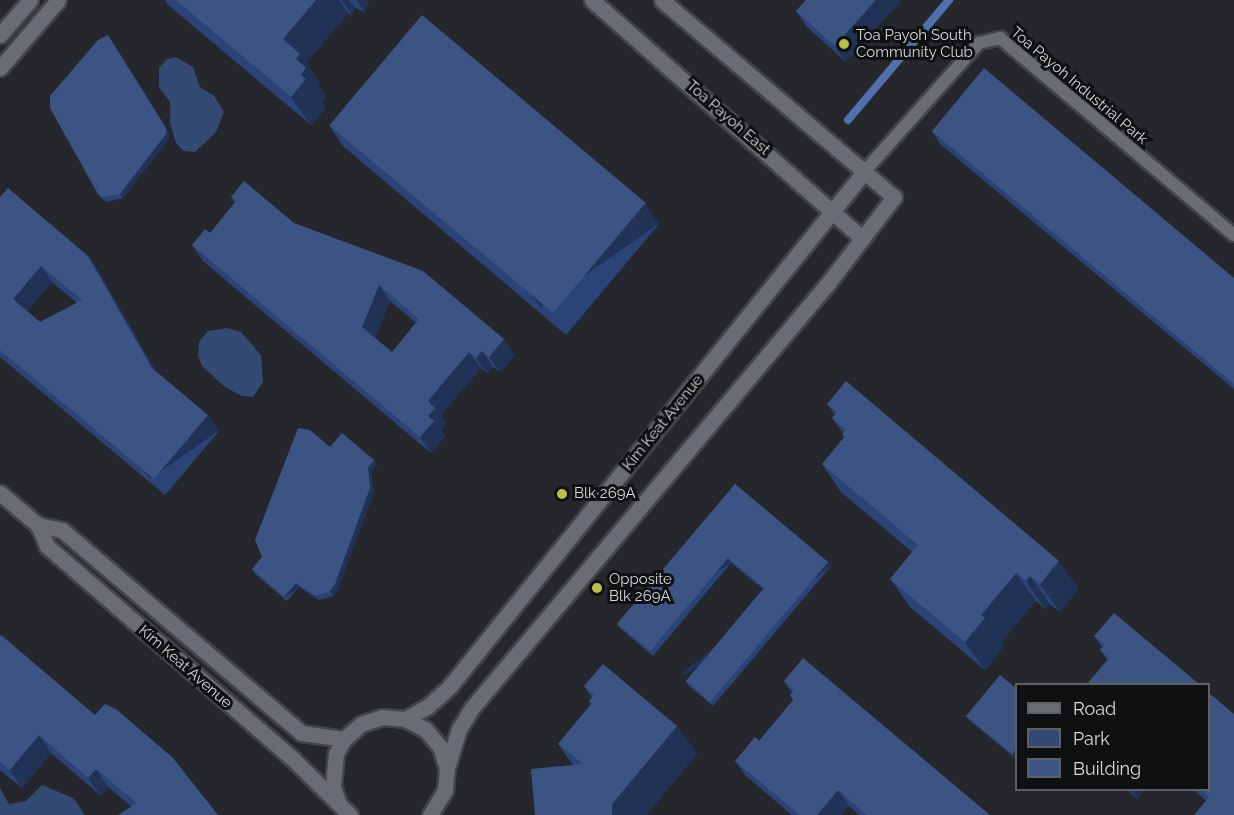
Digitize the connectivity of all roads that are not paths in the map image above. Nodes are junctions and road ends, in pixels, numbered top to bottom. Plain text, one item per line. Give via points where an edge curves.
1 (30, 0) edge
2 (58, 0) edge
3 (592, 0) edge
4 (662, 0) edge
5 (0, 35) edge
6 (0, 68) edge
7 (864, 172) junction
8 (834, 213) junction
9 (1234, 235) edge
10 (862, 238) junction
11 (0, 493) edge
12 (38, 525) junction
13 (405, 719) junction
14 (344, 739) junction
15 (447, 768) junction
16 (344, 809) edge
17 (430, 815) edge

1 - 5 street
2 - 6 street
3 - 8 street, Toa Payoh East
4 - 7 street
7 - 8 street, Kim Keat Avenue
7 - 9 lane, Toa Payoh Industrial Park via 979,43 1000,38
7 - 10 street via 894,197
8 - 10 street, Toa Payoh East
8 - 13 street, Kim Keat Avenue via 450,686 427,707
10 - 15 street via 471,709 458,731
11 - 12 street, Kim Keat Avenue
12 - 14 street, Kim Keat Avenue via 62,530 301,733
12 - 16 street, Kim Keat Avenue via 47,546
13 - 14 street via 382,717 361,724
13 - 15 street via 425,729 440,747
14 - 16 street, Kim Keat Avenue via 332,770
15 - 17 street via 445,790

